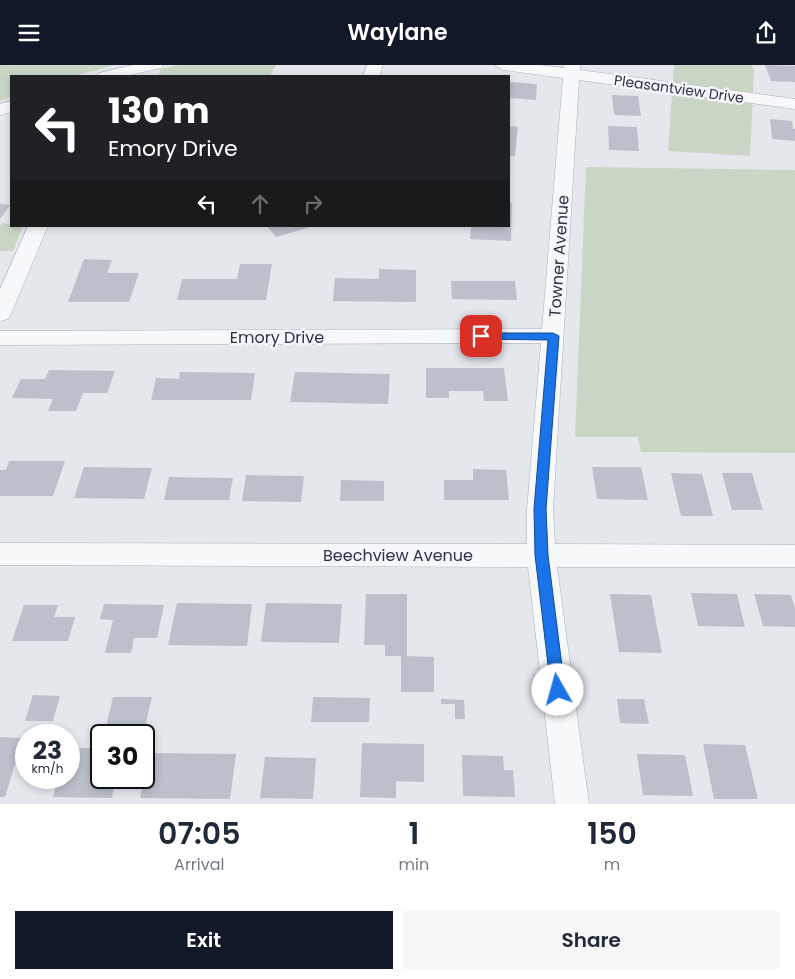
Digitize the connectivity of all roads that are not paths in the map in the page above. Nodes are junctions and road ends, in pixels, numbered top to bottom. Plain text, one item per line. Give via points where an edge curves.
1 (155, 65) edge
2 (503, 65) edge
3 (572, 69) edge
4 (110, 75) edge
5 (795, 104) edge
6 (38, 227) edge
7 (0, 314) edge
8 (553, 336) junction
9 (0, 338) edge
10 (0, 554) edge
11 (542, 555) junction
12 (795, 556) edge
13 (572, 804) edge

1 - 4 street
2 - 3 street, Pleasantview Drive
3 - 5 street, Pleasantview Drive
3 - 8 street, Towner Avenue
6 - 7 street
8 - 9 street, Emory Drive
8 - 11 street, Towner Avenue via 540,509
10 - 11 street, Beechview Avenue
11 - 12 street, Beechview Avenue
11 - 13 street, Towner Avenue

